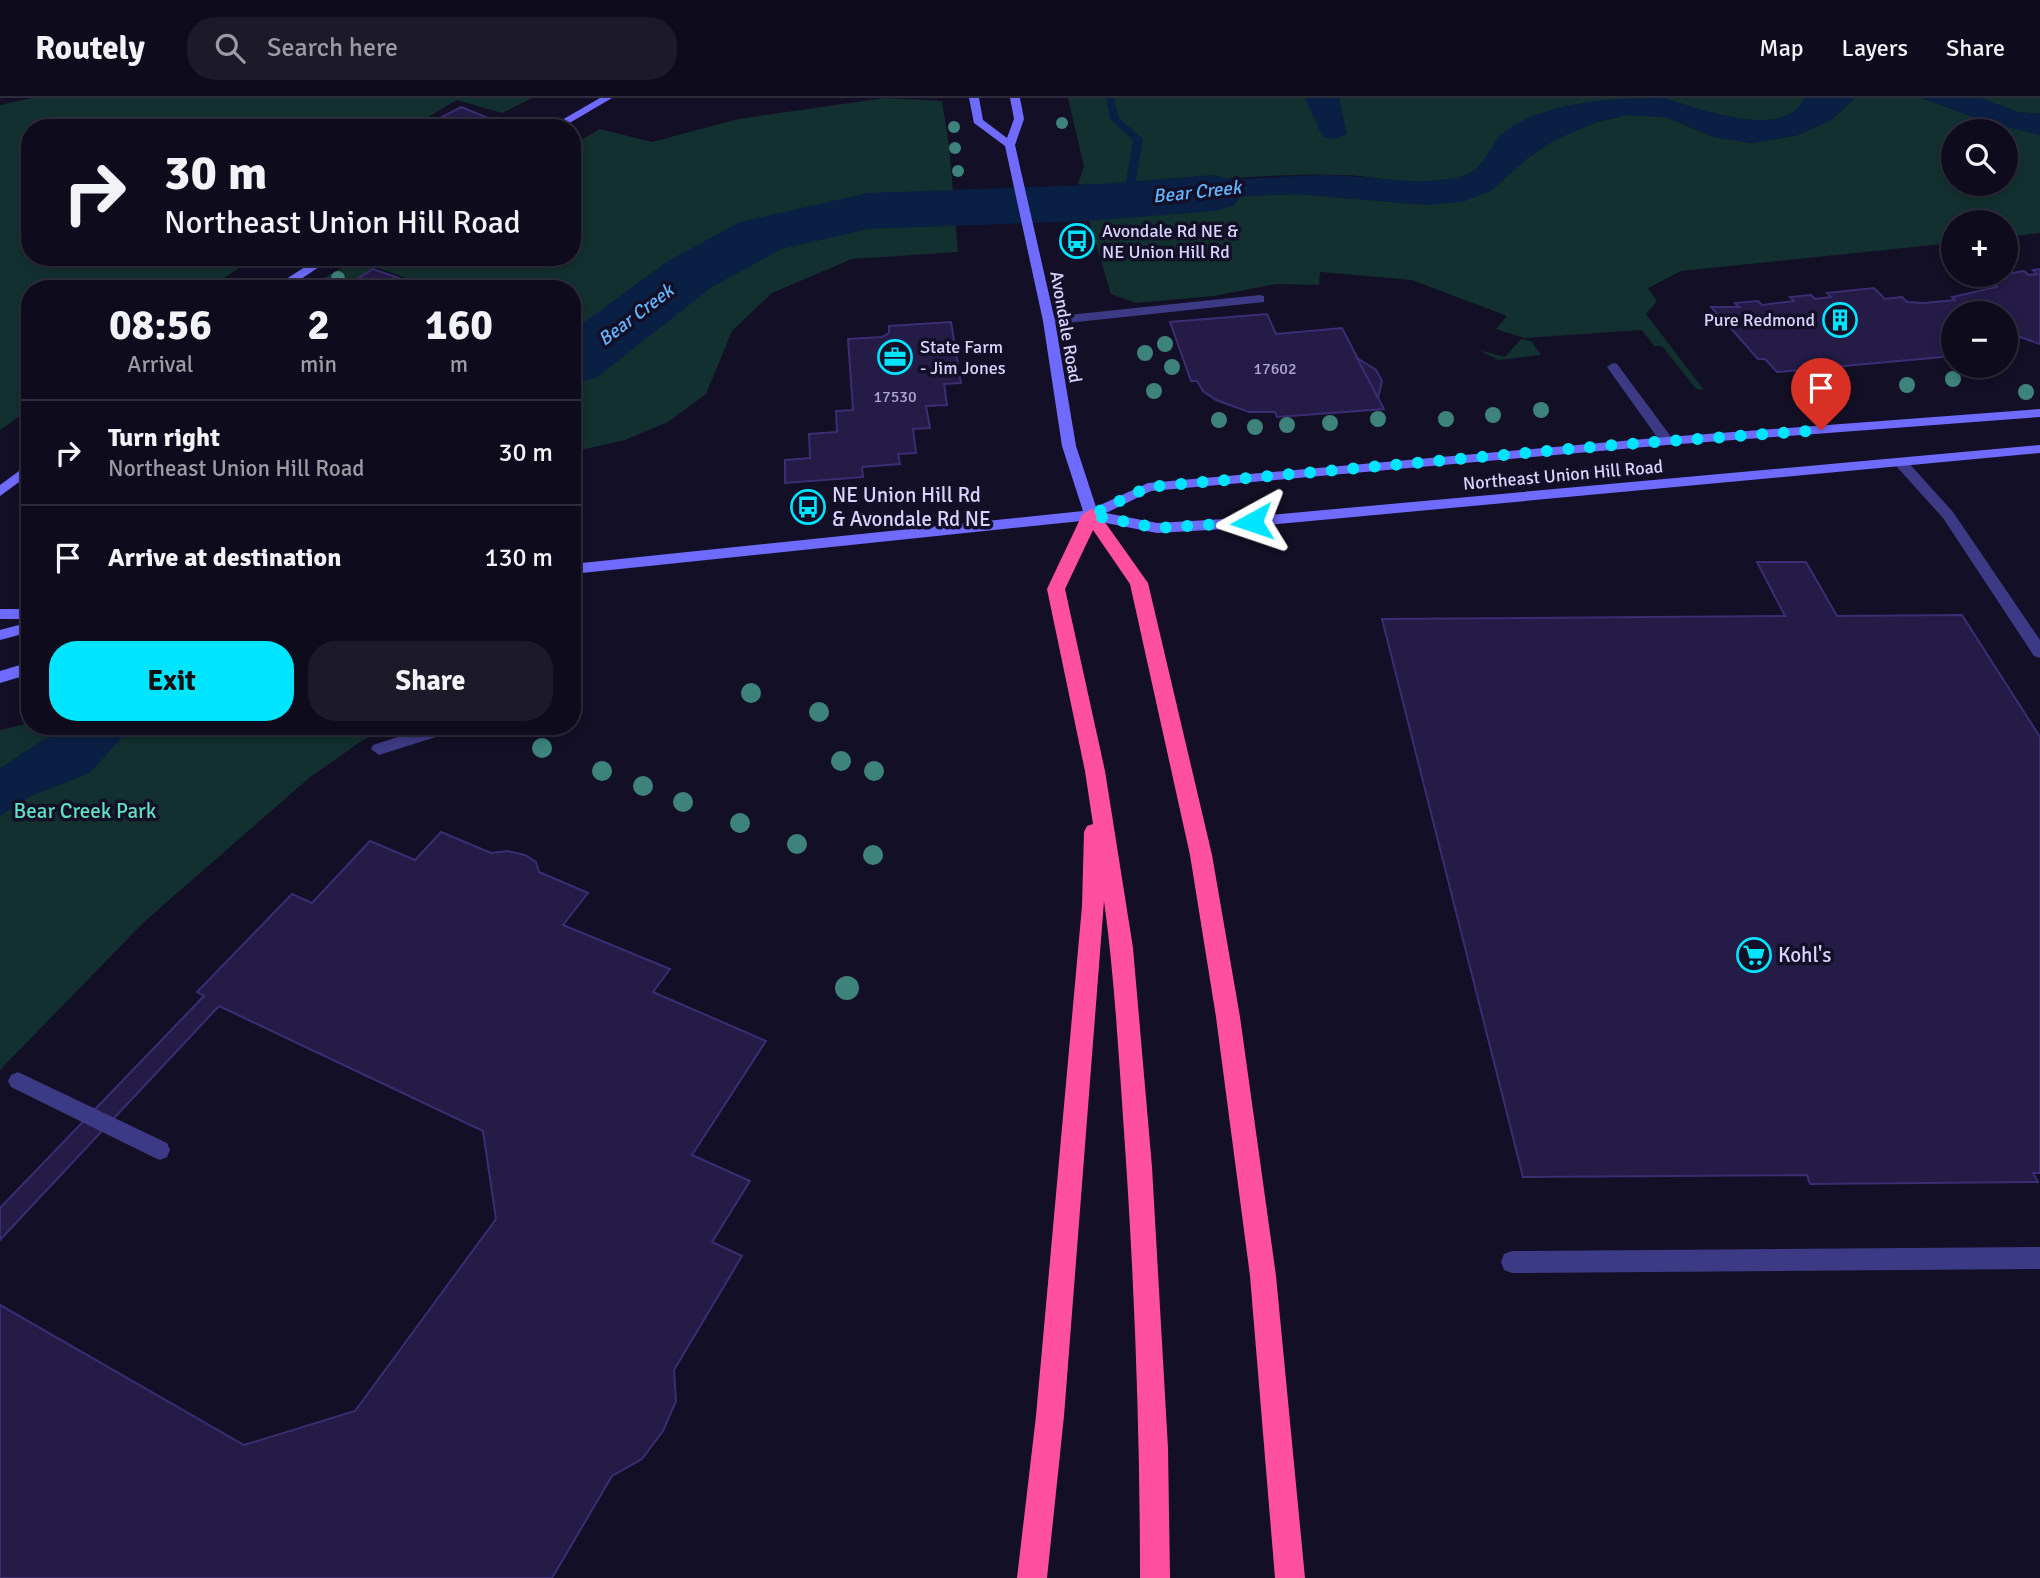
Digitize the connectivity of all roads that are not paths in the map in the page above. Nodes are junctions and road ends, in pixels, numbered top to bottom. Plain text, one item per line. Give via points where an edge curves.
1 (607, 98) edge
2 (974, 98) edge
3 (1016, 98) edge
4 (569, 119) edge
5 (1010, 145) junction
6 (314, 266) edge
7 (291, 280) edge
8 (1260, 299) dead end
9 (1049, 321) junction
10 (1613, 367) dead end
11 (2040, 413) edge
12 (1667, 441) junction
13 (2040, 449) edge
14 (1902, 464) junction
15 (21, 474) edge
16 (0, 492) edge
17 (1091, 515) junction
18 (581, 568) edge
19 (0, 614) edge
20 (21, 614) edge
21 (21, 629) edge
22 (0, 635) edge
23 (2040, 652) edge
24 (21, 671) edge
25 (0, 677) edge
26 (423, 735) edge
27 (379, 749) dead end
28 (1096, 771) junction
29 (18, 1081) dead end
30 (160, 1150) dead end
31 (2040, 1258) edge
32 (1512, 1262) dead end
33 (1032, 1578) edge
34 (1155, 1578) edge
35 (1290, 1578) edge

1 - 4 main road
2 - 5 main road via 978,121
3 - 5 main road, Avondale Road via 1019,119
5 - 9 main road, Avondale Road
6 - 7 main road
8 - 9 street
9 - 17 main road, Avondale Road via 1069,446
10 - 12 street
11 - 12 main road, Northeast Union Hill Road
12 - 17 main road, Northeast Union Hill Road via 1148,487
13 - 14 main road, Northeast Union Hill Road
14 - 17 main road, Northeast Union Hill Road via 1209,525 1157,528
14 - 23 street via 1948,515
15 - 16 main road
17 - 18 main road, Northeast Union Hill Road
17 - 28 highway via 1056,589
17 - 35 highway via 1139,583 1200,855 1228,1017 1263,1276
19 - 20 main road
21 - 22 main road
24 - 25 main road
26 - 27 street
28 - 33 highway via 1092,919
28 - 34 highway via 1122,948 1139,1167 1154,1448
29 - 30 street
31 - 32 street

